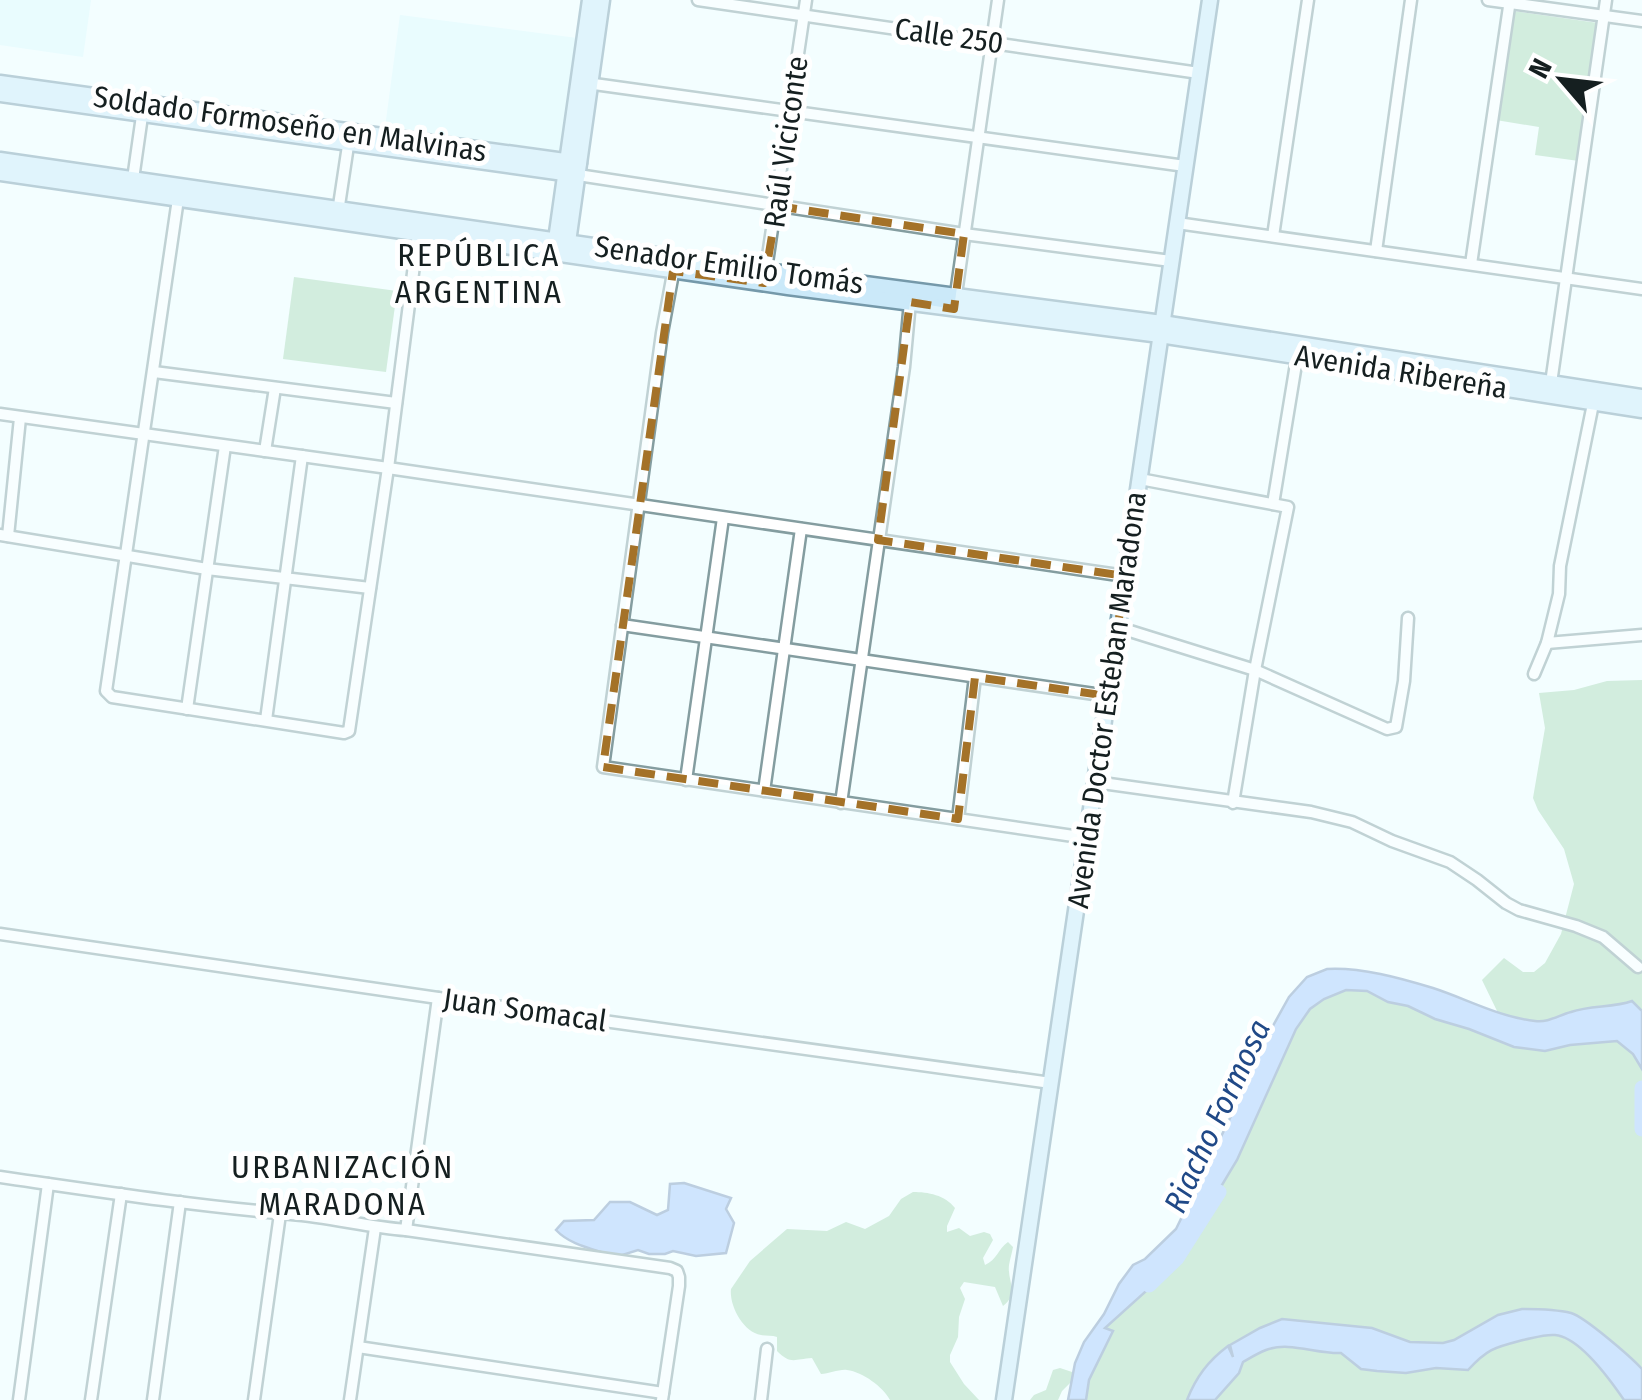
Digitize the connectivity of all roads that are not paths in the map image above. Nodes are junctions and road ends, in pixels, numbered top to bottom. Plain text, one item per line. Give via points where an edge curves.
1 (590, 0) edge
2 (602, 0) edge
3 (698, 0) edge
4 (806, 0) edge
5 (998, 0) edge
6 (1210, 0) edge
7 (1308, 0) edge
8 (1411, 0) edge
9 (1488, 0) edge
10 (1606, 0) edge
11 (1510, 1) edge
12 (804, 15) junction
13 (1603, 16) junction
14 (1642, 21) edge
15 (992, 42) junction
16 (1199, 72) junction
17 (0, 83) edge
18 (584, 83) junction
19 (0, 94) edge
20 (143, 109) junction
21 (790, 111) junction
22 (978, 137) junction
23 (349, 138) junction
24 (0, 160) edge
25 (1186, 166) junction
26 (573, 169) junction
27 (0, 173) edge
28 (132, 186) junction
29 (178, 199) junction
30 (777, 206) junction
31 (337, 216) junction
32 (1177, 223) junction
33 (418, 234) junction
34 (964, 234) junction
35 (1272, 236) junction
36 (561, 248) junction
37 (1376, 251) junction
38 (1172, 261) junction
39 (674, 264) junction
40 (1471, 264) junction
41 (765, 277) junction
42 (1566, 278) junction
43 (1642, 289) edge
44 (910, 302) junction
45 (955, 303) junction
46 (1162, 329) junction
47 (1299, 350) junction
48 (154, 372) junction
49 (275, 388) junction
50 (1550, 390) junction
51 (1595, 396) junction
52 (1642, 398) edge
53 (396, 403) junction
54 (1642, 410) edge
55 (0, 414) edge
56 (20, 418) junction
57 (143, 436) junction
58 (224, 446) junction
59 (265, 451) junction
60 (302, 456) junction
61 (388, 468) junction
62 (1140, 479) junction
63 (1273, 504) junction
64 (639, 505) junction
65 (722, 518) junction
66 (801, 529) junction
67 (4, 535) edge
68 (878, 540) junction
69 (126, 555) junction
70 (207, 569) junction
71 (1126, 576) junction
72 (286, 579) junction
73 (370, 588) junction
74 (1408, 618) dead end
75 (622, 625) junction
76 (1117, 627) junction
77 (1642, 635) edge
78 (708, 638) junction
79 (1547, 643) junction
80 (785, 649) junction
81 (861, 661) junction
82 (1255, 670) junction
83 (1534, 674) dead end
84 (975, 677) junction
85 (1108, 696) junction
86 (187, 708) junction
87 (266, 720) junction
88 (686, 780) junction
89 (1095, 782) junction
90 (764, 791) junction
91 (840, 803) junction
92 (1233, 803) junction
93 (958, 820) junction
94 (1087, 838) junction
95 (0, 934) edge
96 (1638, 967) dead end
97 (438, 998) junction
98 (1051, 1083) junction
99 (0, 1177) edge
100 (48, 1184) junction
101 (120, 1194) junction
102 (180, 1202) junction
103 (280, 1214) junction
104 (375, 1228) junction
105 (406, 1230) junction
106 (358, 1347) junction
107 (768, 1349) dead end
108 (662, 1397) edge
109 (19, 1400) edge
110 (91, 1400) edge
111 (153, 1400) edge
112 (254, 1400) edge
113 (350, 1400) edge
114 (761, 1400) edge
115 (1004, 1400) edge

1 - 18 main road
2 - 18 main road
3 - 12 street, Calle 250
4 - 12 street, Raúl Viciconte
5 - 15 street
6 - 16 main road, Avenida Doctor Esteban Maradona
7 - 35 street
8 - 37 street
9 - 11 street
10 - 13 street
11 - 13 street
11 - 40 street
12 - 15 street, Calle 250
12 - 21 street, Raúl Viciconte
13 - 14 street
13 - 42 street
15 - 16 street, Calle 250
15 - 22 street
16 - 25 main road, Avenida Doctor Esteban Maradona
17 - 20 main road, Soldado Formoseño en Malvinas
18 - 21 street
18 - 26 main road
19 - 20 main road, Soldado Formoseño en Malvinas
20 - 23 main road, Soldado Formoseño en Malvinas
20 - 28 street
21 - 22 street
21 - 30 street, Raúl Viciconte
22 - 25 street
22 - 34 street
23 - 26 main road, Soldado Formoseño en Malvinas
23 - 31 street
24 - 28 main road, Senador Emilio Tomás
25 - 32 main road, Avenida Doctor Esteban Maradona
26 - 30 street
26 - 36 main road
27 - 28 main road, Senador Emilio Tomás
28 - 29 main road, Senador Emilio Tomás
28 - 31 main road, Senador Emilio Tomás
29 - 31 main road, Senador Emilio Tomás
29 - 48 street
30 - 34 street
30 - 41 street, Raúl Viciconte
31 - 33 main road, Senador Emilio Tomás
31 - 36 main road, Senador Emilio Tomás
32 - 35 street
32 - 38 main road, Avenida Doctor Esteban Maradona
33 - 36 main road, Senador Emilio Tomás
33 - 53 street
34 - 38 street
34 - 45 street
35 - 37 street
36 - 39 main road, Senador Emilio Tomás
37 - 40 street
38 - 46 main road, Avenida Doctor Esteban Maradona
39 - 41 main road, Senador Emilio Tomás
39 - 64 street
40 - 42 street
41 - 44 main road, Senador Emilio Tomás
41 - 45 main road, Senador Emilio Tomás
42 - 43 street
42 - 50 street
44 - 45 main road, Senador Emilio Tomás
44 - 68 street
45 - 46 main road, Senador Emilio Tomás
46 - 47 main road, Avenida Ribereña
46 - 62 main road, Avenida Doctor Esteban Maradona
47 - 50 main road, Avenida Ribereña
47 - 63 street
48 - 49 street
48 - 57 street
49 - 53 street
49 - 59 street
50 - 51 main road, Avenida Ribereña
51 - 52 main road, Avenida Ribereña
51 - 54 main road, Avenida Ribereña
51 - 79 street
53 - 61 street
55 - 56 street
56 - 57 street
56 - 67 street
57 - 58 street
57 - 69 street
58 - 59 street
58 - 70 street
59 - 60 street
60 - 61 street
60 - 72 street
61 - 64 street
61 - 73 street
62 - 63 street
62 - 71 main road, Avenida Doctor Esteban Maradona
63 - 82 street via 1288,507
64 - 65 street
64 - 75 street
65 - 66 street
65 - 78 street
66 - 68 street
66 - 80 street
67 - 69 street
68 - 71 street
68 - 81 street
69 - 70 street
69 - 86 street via 106,690 112,697
70 - 72 street
70 - 86 street
71 - 76 main road, Avenida Doctor Esteban Maradona
72 - 73 street
72 - 87 street
73 - 87 street via 349,731
74 - 82 street via 1396,727 1387,729
75 - 78 street
75 - 88 street via 603,767
76 - 82 street
76 - 85 main road, Avenida Doctor Esteban Maradona
77 - 79 street
78 - 80 street
78 - 88 street
79 - 83 street
80 - 81 street
80 - 90 street
81 - 84 street
81 - 91 street
82 - 92 street
84 - 85 street
84 - 93 street
85 - 89 main road, Avenida Doctor Esteban Maradona
86 - 87 street
88 - 90 street
89 - 92 street
89 - 94 main road, Avenida Doctor Esteban Maradona
90 - 91 street
91 - 93 street
92 - 96 street via 1352,822 1450,862 1519,910 1603,937
93 - 94 street
94 - 98 main road, Avenida Doctor Esteban Maradona
95 - 97 street, Juan Somacal
97 - 98 street, Juan Somacal
97 - 105 street
98 - 115 main road, Avenida Doctor Esteban Maradona
99 - 100 street
100 - 101 street
100 - 109 street
101 - 102 street
101 - 110 street
102 - 103 street
102 - 111 street
103 - 104 street
103 - 112 street
104 - 105 street
104 - 106 street
105 - 108 street via 676,1271
106 - 108 street
106 - 113 street
107 - 114 street

